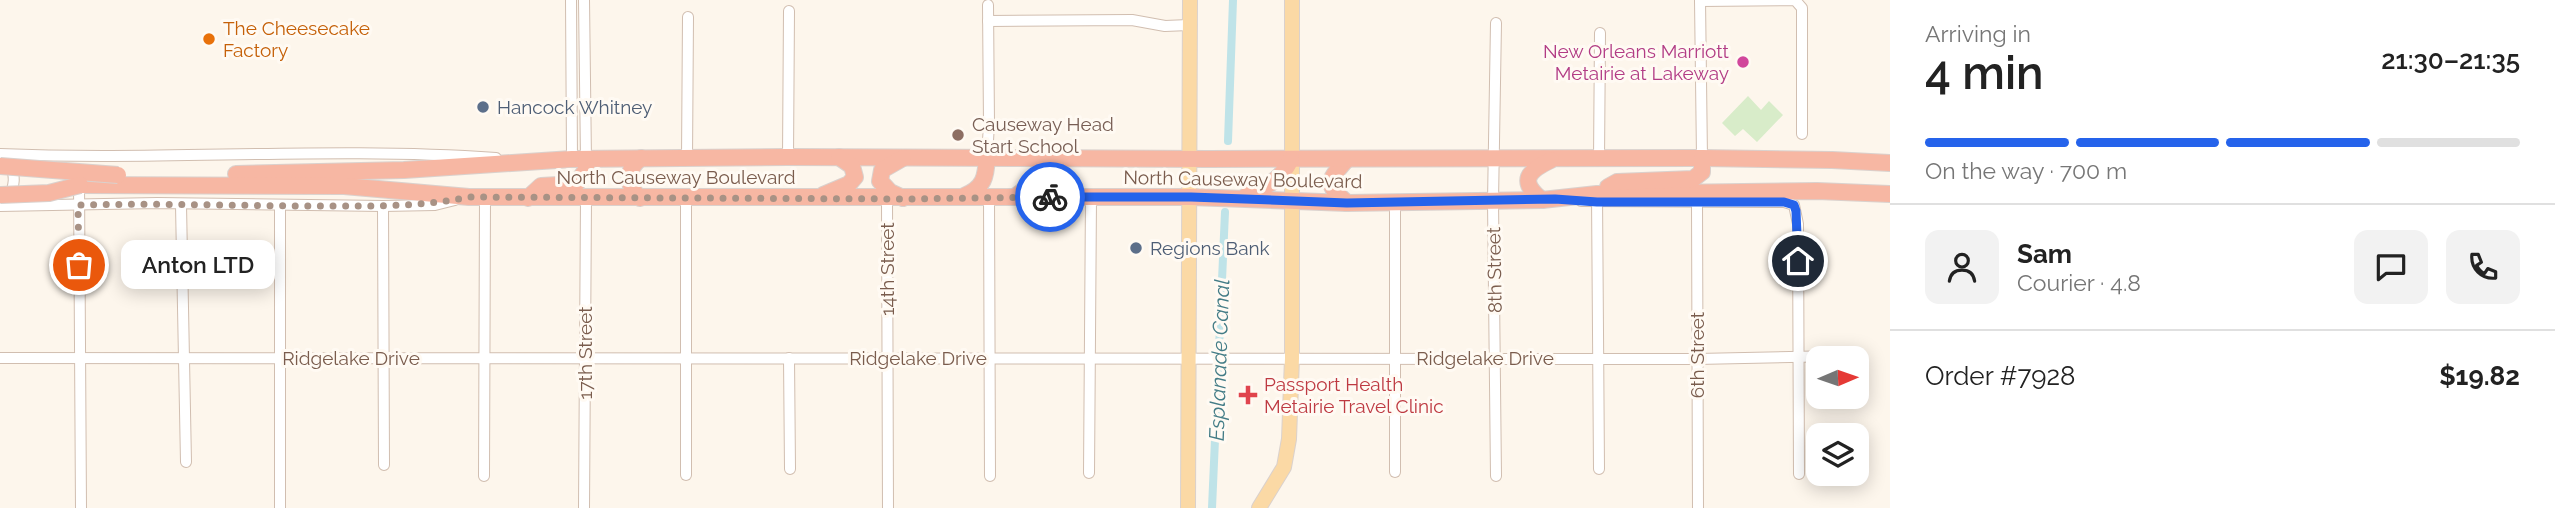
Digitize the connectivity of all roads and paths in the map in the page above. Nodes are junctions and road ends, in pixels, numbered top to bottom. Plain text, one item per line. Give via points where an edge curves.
1 (571, 0) edge
2 (584, 0) edge
3 (1190, 0) edge
4 (1293, 0) edge
5 (1700, 0) edge
6 (1796, 0) edge
7 (988, 5) dead end
8 (789, 11) dead end
9 (688, 16) dead end
10 (988, 21) junction
11 (1496, 23) dead end
12 (1189, 25) junction
13 (1600, 33) dead end
14 (1802, 134) dead end
15 (0, 154) edge
16 (99, 157) junction
17 (788, 157) junction
18 (839, 157) junction
19 (905, 157) junction
20 (987, 157) junction
21 (641, 158) junction
22 (687, 158) junction
23 (1041, 158) junction
24 (1702, 158) junction
25 (579, 159) junction
26 (1191, 159) junction
27 (1291, 159) junction
28 (1347, 159) junction
29 (1493, 159) junction
30 (1553, 159) junction
31 (1599, 160) junction
32 (530, 161) junction
33 (1890, 163) edge
34 (0, 166) edge
35 (0, 172) edge
36 (118, 175) junction
37 (194, 180) junction
38 (0, 185) edge
39 (80, 185) junction
40 (1890, 194) edge
41 (0, 195) edge
42 (989, 196) junction
43 (1016, 196) junction
44 (477, 197) junction
45 (962, 197) junction
46 (1191, 197) junction
47 (528, 198) junction
48 (586, 198) junction
49 (640, 198) junction
50 (686, 198) junction
51 (818, 198) junction
52 (1091, 198) junction
53 (1597, 198) junction
54 (887, 199) junction
55 (904, 199) junction
56 (1240, 199) junction
57 (1291, 200) junction
58 (1548, 200) junction
59 (1493, 201) junction
60 (1347, 203) junction
61 (1395, 203) junction
62 (1696, 203) junction
63 (78, 205) junction
64 (181, 205) junction
65 (0, 206) edge
66 (280, 206) junction
67 (383, 206) junction
68 (1800, 356) junction
69 (1806, 356) edge
70 (384, 357) junction
71 (0, 358) edge
72 (79, 358) junction
73 (184, 358) junction
74 (280, 358) junction
75 (484, 358) junction
76 (585, 358) junction
77 (686, 358) junction
78 (789, 358) junction
79 (887, 358) junction
80 (989, 358) junction
81 (1090, 358) junction
82 (1196, 358) junction
83 (1292, 358) junction
84 (1395, 358) junction
85 (1495, 358) junction
86 (1600, 359) junction
87 (1697, 359) junction
88 (186, 462) dead end
89 (384, 465) dead end
90 (790, 469) dead end
91 (1599, 469) dead end
92 (1395, 472) dead end
93 (1089, 473) dead end
94 (1799, 474) dead end
95 (685, 475) dead end
96 (484, 476) dead end
97 (990, 476) dead end
98 (1496, 476) dead end
99 (81, 508) edge
100 (280, 508) edge
101 (584, 508) edge
102 (888, 508) edge
103 (1188, 508) edge
104 (1259, 508) edge
105 (1698, 508) edge

1 - 25 street
2 - 25 street
3 - 12 main road
4 - 27 main road
5 - 6 street
5 - 24 street
6 - 14 street via 1802,8
7 - 10 street
8 - 17 street
9 - 22 street
10 - 12 street via 1132,20
10 - 20 street
11 - 29 street, 8th Street
12 - 26 main road
13 - 31 street
15 - 16 street, North Causeway Boulevard
15 - 65 street via 15,175 14,188
16 - 32 street, North Causeway Boulevard via 388,155
16 - 63 street via 78,162
17 - 18 highway, North Causeway Boulevard
17 - 22 highway, North Causeway Boulevard
18 - 19 highway, North Causeway Boulevard
18 - 51 highway via 852,166 855,177
19 - 20 highway, North Causeway Boulevard
19 - 55 highway via 882,170 880,181
20 - 23 highway, North Causeway Boulevard
20 - 45 highway via 981,187
21 - 22 highway, North Causeway Boulevard
21 - 25 highway, North Causeway Boulevard
21 - 49 highway via 629,174 631,188
23 - 26 highway, North Causeway Boulevard
23 - 43 highway via 1041,178
24 - 31 highway, North Causeway Boulevard
24 - 33 highway, North Causeway Boulevard
24 - 53 highway via 1702,172 1693,179 1617,182
25 - 32 highway, North Causeway Boulevard
25 - 47 highway via 586,170 576,184 541,186
26 - 27 highway, North Causeway Boulevard
26 - 46 main road
27 - 28 highway, North Causeway Boulevard
27 - 56 highway via 1274,183
27 - 57 main road
28 - 29 highway, North Causeway Boulevard
28 - 60 highway via 1331,182 1333,191
29 - 30 highway, North Causeway Boulevard
29 - 59 street, 8th Street
30 - 31 highway, North Causeway Boulevard
30 - 58 highway via 1529,174 1529,186
32 - 37 highway, North Causeway Boulevard
34 - 36 highway, bridge
35 - 36 highway, North Causeway Boulevard, bridge
36 - 37 highway, North Causeway Boulevard
37 - 39 highway, North Causeway Boulevard
37 - 44 highway, North Causeway Boulevard
38 - 39 highway, North Causeway Boulevard, bridge
39 - 41 highway, bridge via 49,193
40 - 53 highway, North Causeway Boulevard via 1750,191
42 - 43 highway, North Causeway Boulevard
42 - 45 highway, North Causeway Boulevard
42 - 80 street
43 - 52 highway, North Causeway Boulevard
44 - 47 highway, North Causeway Boulevard
44 - 67 street, North Causeway Boulevard via 435,205
44 - 75 street
45 - 55 highway, North Causeway Boulevard
46 - 52 highway, North Causeway Boulevard
46 - 56 highway, North Causeway Boulevard
46 - 82 main road
47 - 48 highway, North Causeway Boulevard
48 - 49 highway, North Causeway Boulevard
48 - 76 street, 17th Street
49 - 50 highway, North Causeway Boulevard
50 - 51 highway, North Causeway Boulevard
50 - 77 street
51 - 54 highway, North Causeway Boulevard
52 - 81 street
53 - 58 highway, North Causeway Boulevard
53 - 62 street
53 - 86 street
54 - 55 highway, North Causeway Boulevard
54 - 79 street, 14th Street
56 - 57 highway, North Causeway Boulevard
57 - 60 highway, North Causeway Boulevard
57 - 83 main road
58 - 59 highway, North Causeway Boulevard
59 - 61 highway, North Causeway Boulevard
59 - 85 street, 8th Street
60 - 61 highway, North Causeway Boulevard
61 - 84 street
62 - 68 street via 1794,205
62 - 87 street, 6th Street
63 - 64 street, North Causeway Boulevard
63 - 65 street, North Causeway Boulevard
63 - 72 street
64 - 66 street, North Causeway Boulevard
64 - 73 street
66 - 67 street, North Causeway Boulevard
66 - 74 street
67 - 70 street
68 - 69 street, Ridgelake Drive
68 - 87 street, Ridgelake Drive
68 - 94 street
70 - 74 street, Ridgelake Drive
70 - 75 street, Ridgelake Drive
70 - 89 street
71 - 72 street, Ridgelake Drive
72 - 73 street, Ridgelake Drive
72 - 99 street
73 - 74 street, Ridgelake Drive
73 - 88 street
74 - 100 street
75 - 76 street, Ridgelake Drive
75 - 96 street
76 - 77 street, Ridgelake Drive
76 - 101 street, 17th Street
77 - 78 street, Ridgelake Drive
77 - 95 street
78 - 79 street, Ridgelake Drive
78 - 90 street
79 - 80 street, Ridgelake Drive
79 - 102 street, 14th Street
80 - 81 street, Ridgelake Drive
80 - 97 street
81 - 82 street, Ridgelake Drive
81 - 93 street
82 - 83 street, Ridgelake Drive
82 - 103 main road
83 - 84 street, Ridgelake Drive
83 - 104 main road via 1284,467
84 - 85 street, Ridgelake Drive
84 - 92 street
85 - 86 street, Ridgelake Drive
85 - 98 street, 8th Street
86 - 87 street, Ridgelake Drive
86 - 91 street
87 - 105 street, 6th Street

